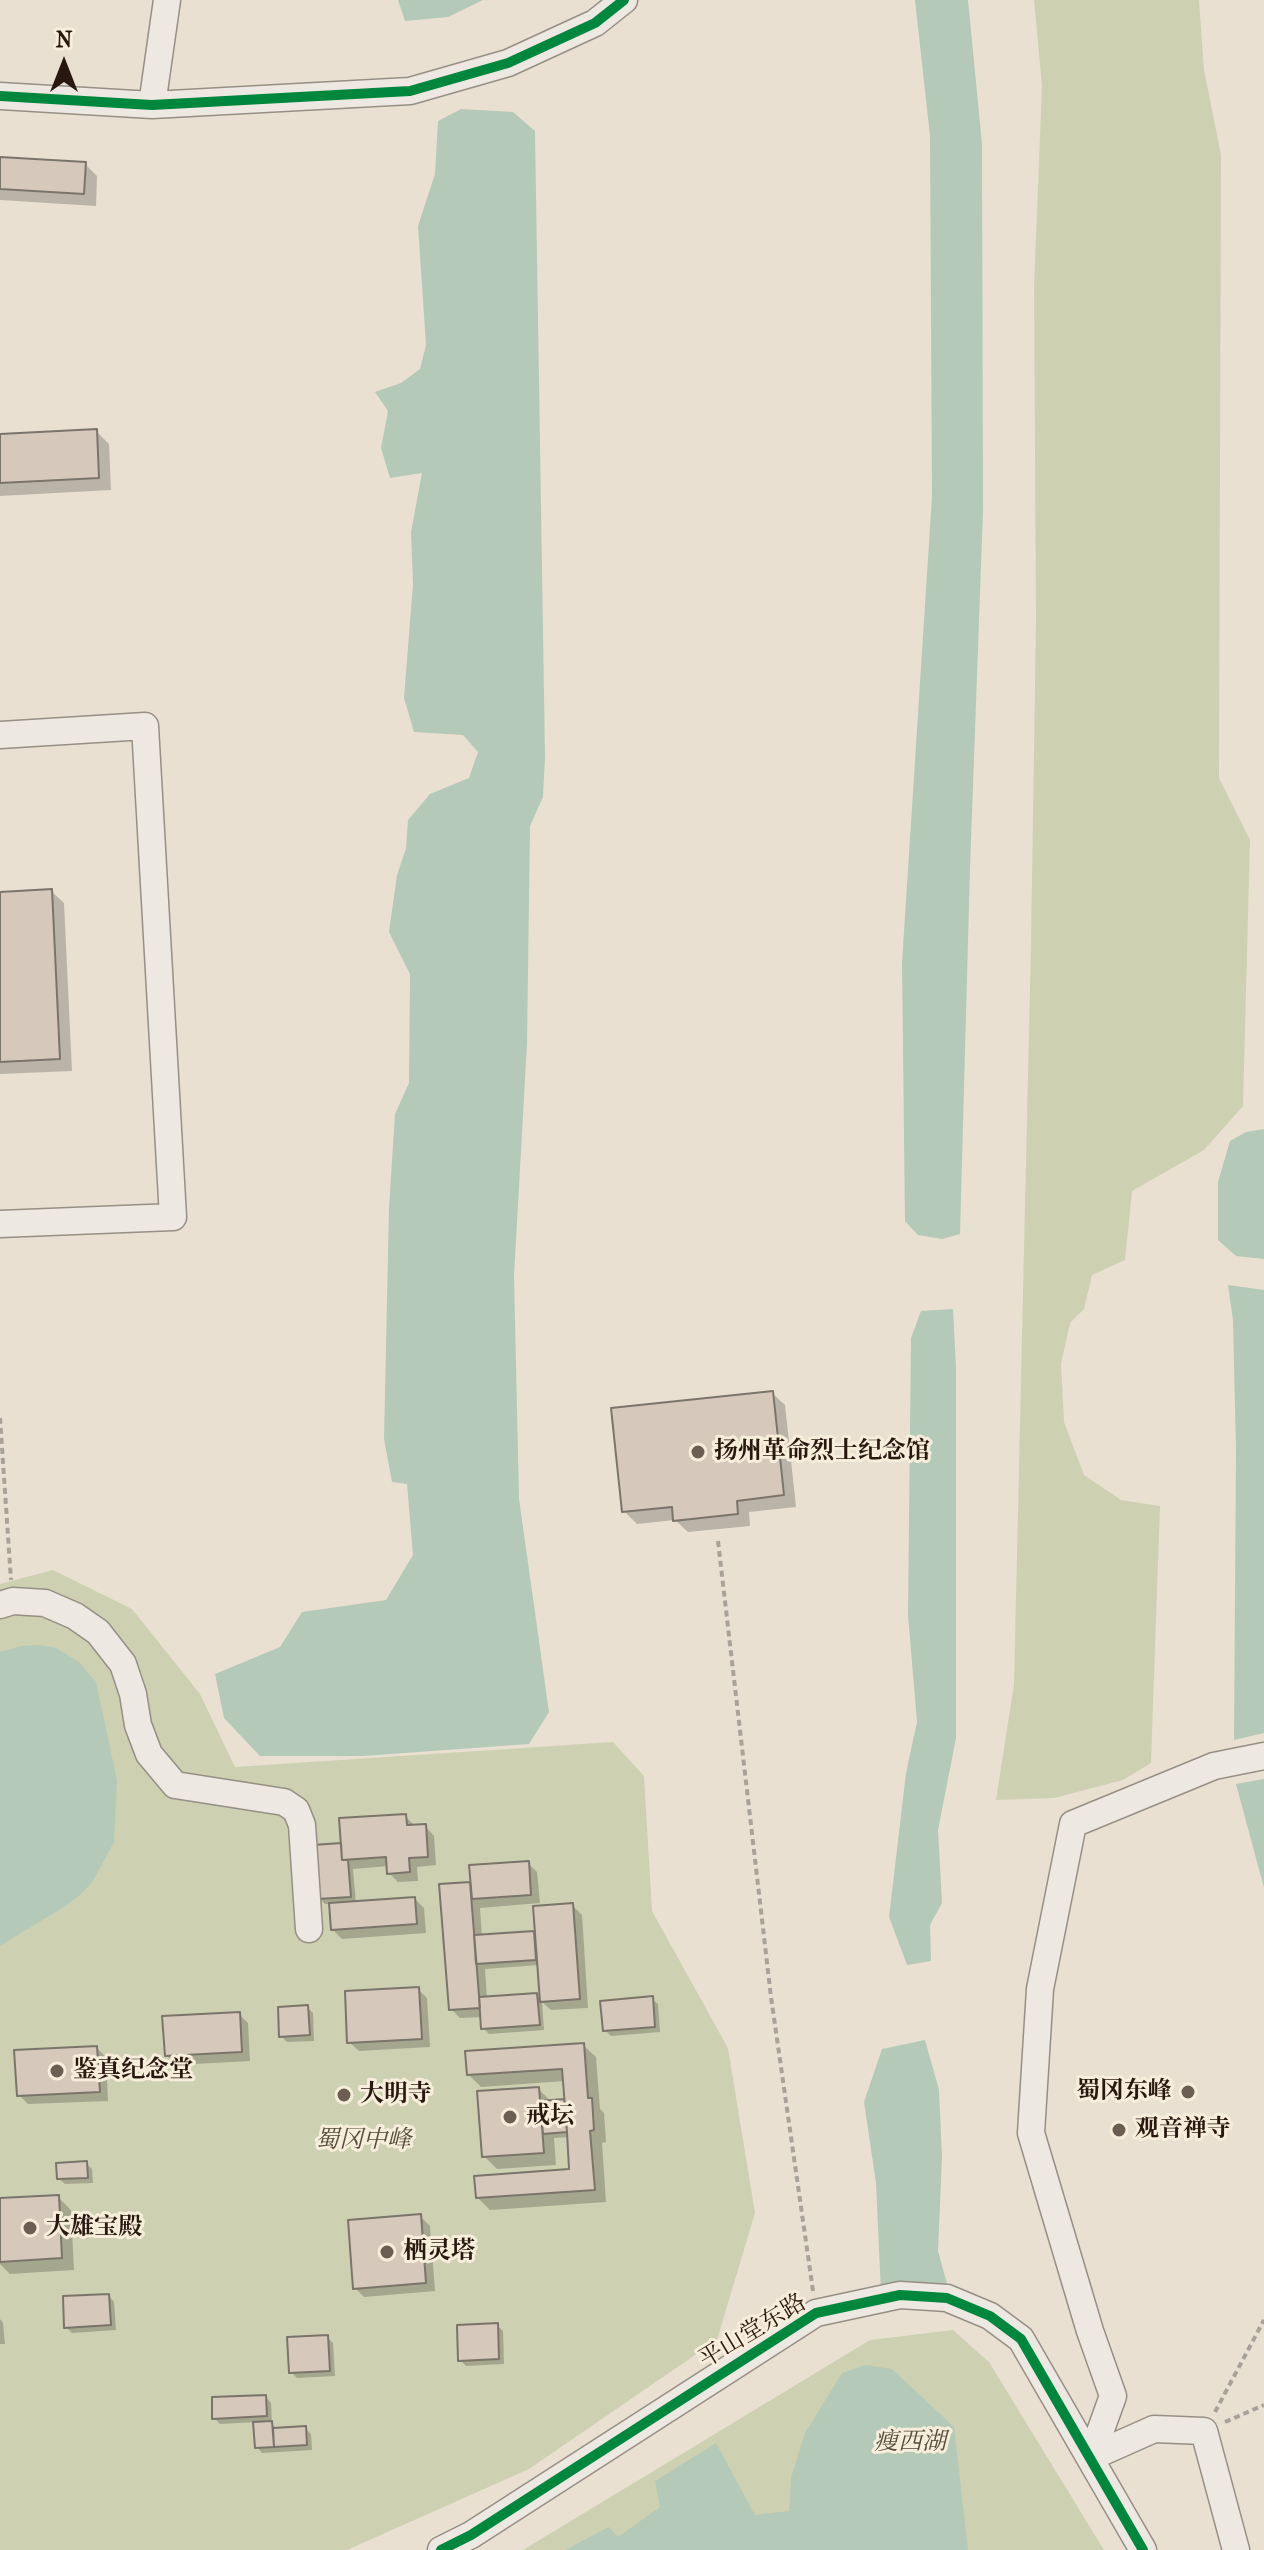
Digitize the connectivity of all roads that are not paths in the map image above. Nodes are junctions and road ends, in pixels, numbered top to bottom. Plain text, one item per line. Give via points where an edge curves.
1 (167, 0) edge
2 (624, 0) edge
3 (0, 96) edge
4 (152, 105) junction
5 (0, 735) edge
6 (0, 1224) edge
7 (6, 1603) edge
8 (1264, 1756) edge
9 (309, 1929) dead end
10 (1091, 2457) junction
11 (441, 2550) edge
12 (1143, 2550) edge
13 (1236, 2550) edge

1 - 4 street
2 - 4 street via 595,23 508,63 410,91
3 - 4 street
5 - 6 street via 145,726 173,1217
7 - 9 street via 61,1608 98,1632 129,1678 143,1740 158,1768 175,1785 284,1802 296,1810 302,1825
8 - 10 street via 1214,1766 1073,1824 1040,1989 1031,2133 1113,2396
10 - 11 street, 平山堂东路 via 1021,2339 990,2316 947,2298 900,2295 816,2313
10 - 12 street, 平山堂东路
10 - 13 street via 1154,2429 1204,2431

